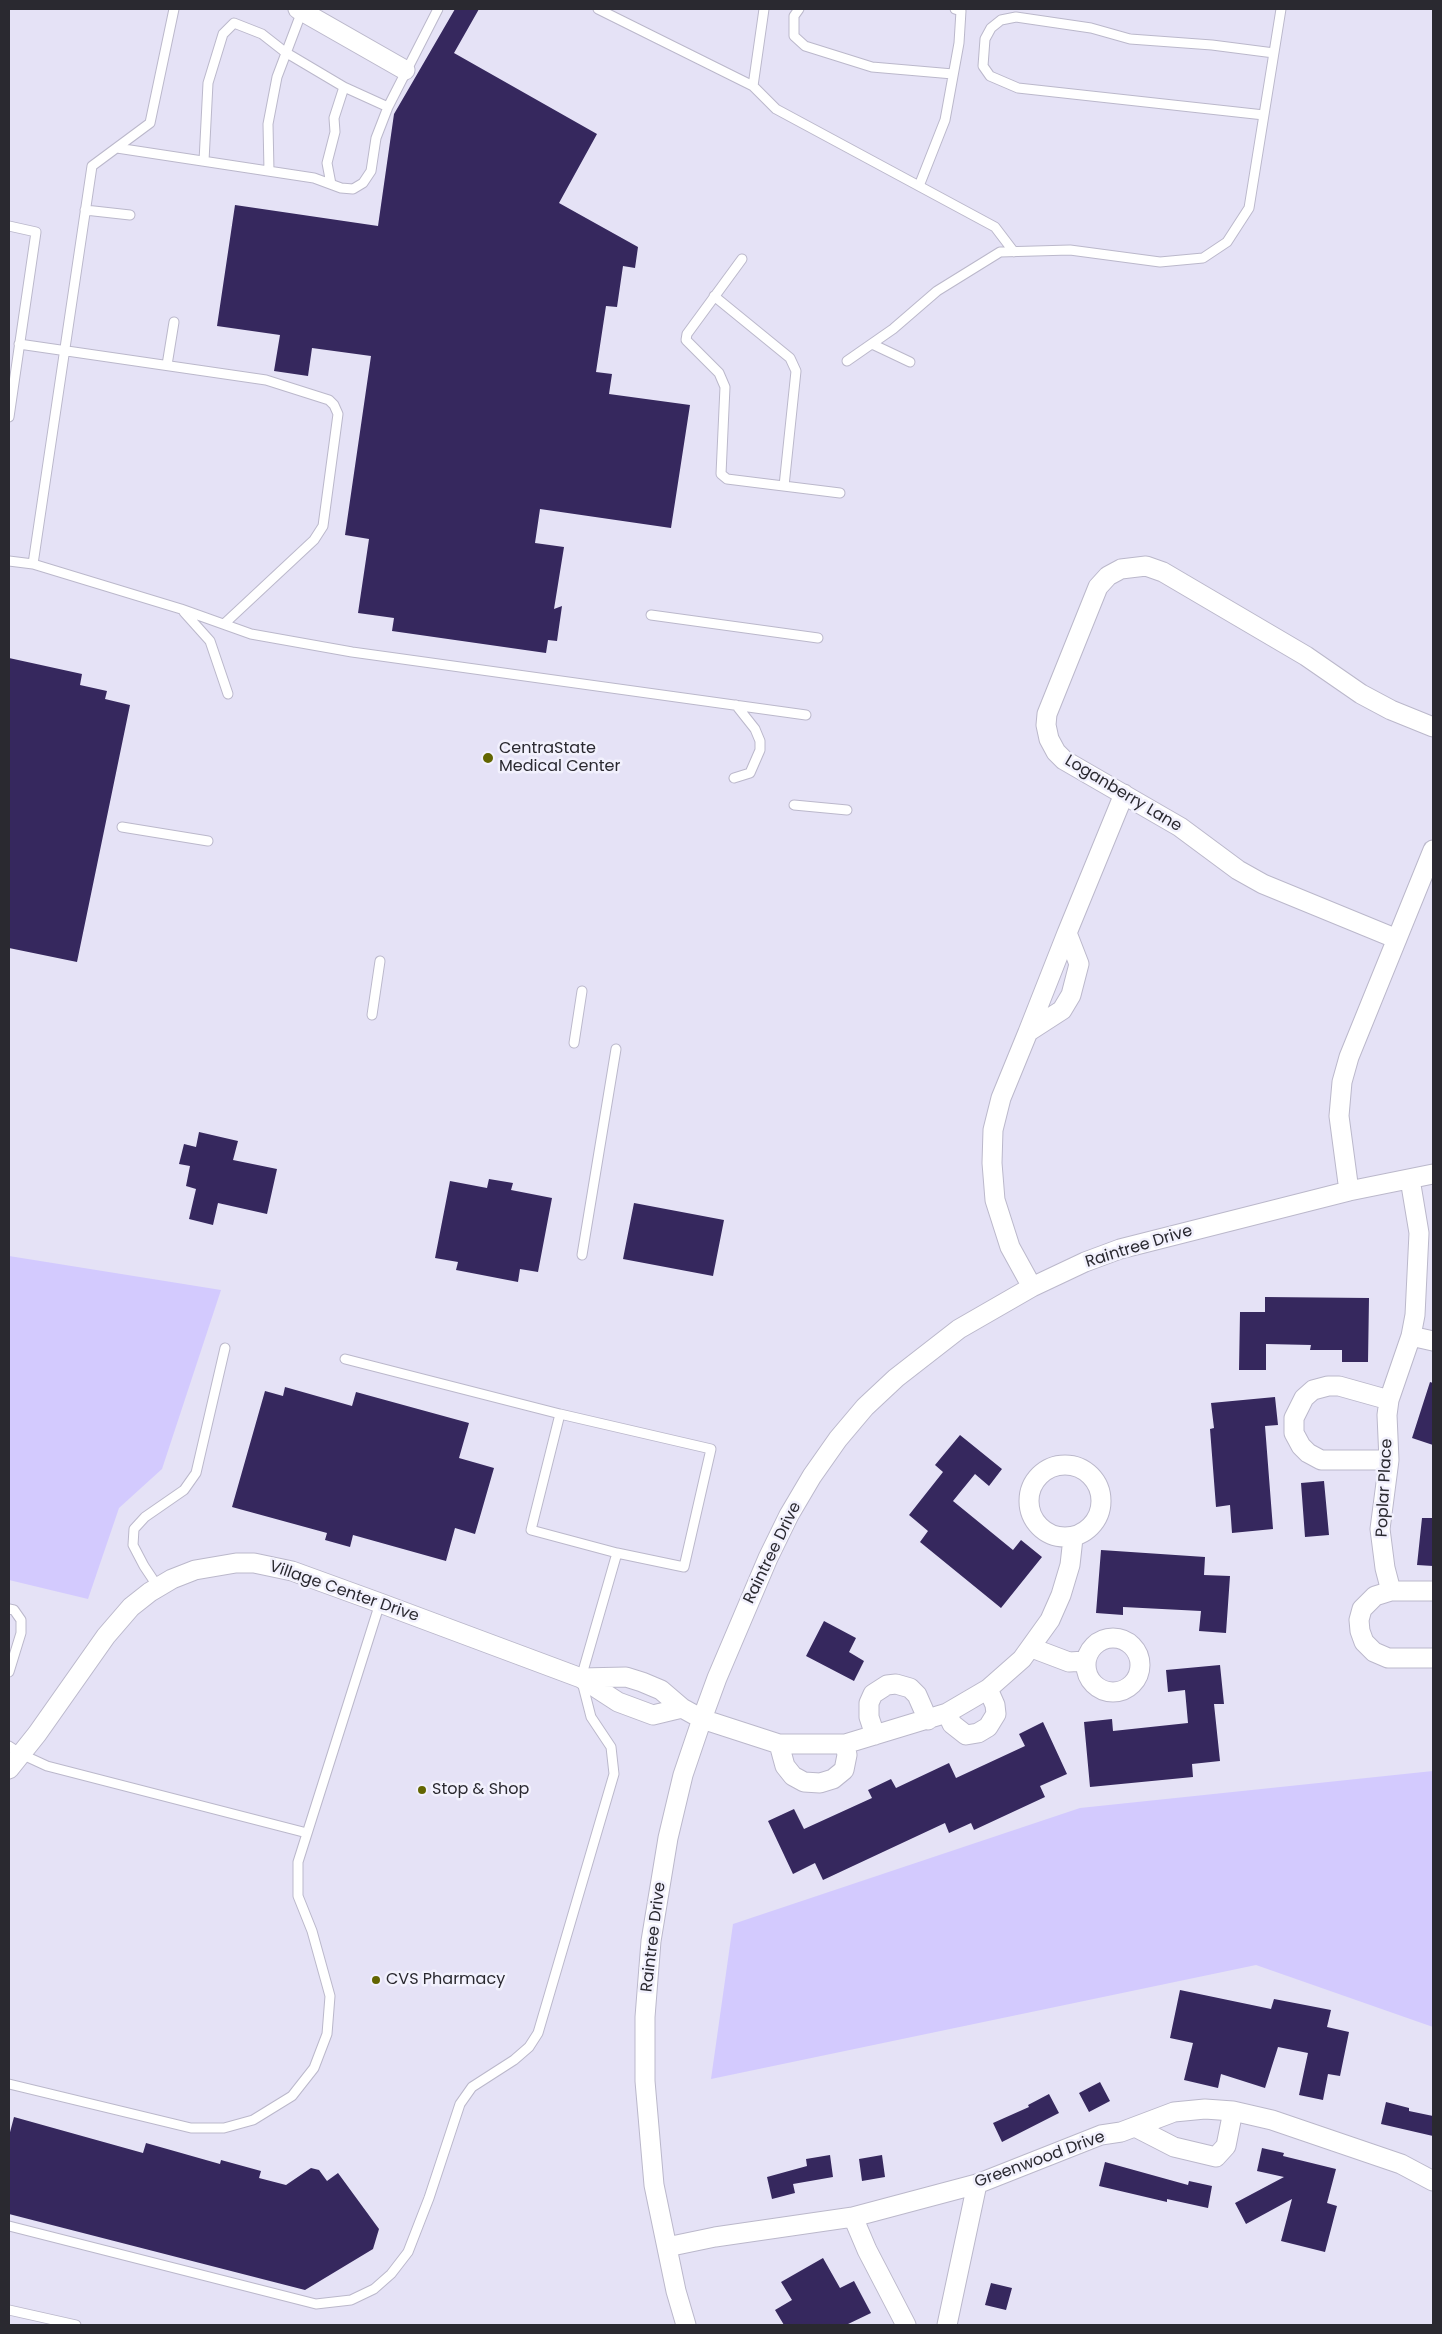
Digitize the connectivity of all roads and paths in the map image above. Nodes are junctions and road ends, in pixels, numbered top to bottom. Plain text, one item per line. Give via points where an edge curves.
1 (174, 9) edge
2 (438, 9) edge
3 (598, 9) edge
4 (764, 9) edge
5 (799, 9) edge
6 (955, 9) edge
7 (1281, 9) edge
8 (300, 10) edge
9 (285, 52) junction
10 (1274, 53) junction
11 (405, 70) junction
12 (953, 74) junction
13 (753, 86) junction
14 (344, 87) junction
15 (388, 107) junction
16 (1264, 116) junction
17 (117, 148) junction
18 (204, 161) junction
19 (269, 171) junction
20 (330, 184) junction
21 (920, 186) junction
22 (86, 210) junction
23 (130, 215) dead end
24 (9, 226) edge
25 (1014, 252) junction
26 (742, 259) dead end
27 (714, 296) junction
28 (174, 322) dead end
29 (19, 344) junction
30 (872, 344) junction
31 (63, 352) junction
32 (847, 362) dead end
33 (910, 362) dead end
34 (167, 365) junction
35 (9, 417) edge
36 (784, 486) junction
37 (840, 493) dead end
38 (9, 561) edge
39 (33, 564) junction
40 (181, 609) junction
41 (651, 615) dead end
42 (224, 624) junction
43 (818, 638) dead end
44 (228, 694) dead end
45 (736, 705) junction
46 (806, 715) dead end
47 (1433, 727) edge
48 (734, 778) dead end
49 (1124, 794) junction
50 (794, 806) dead end
51 (847, 810) dead end
52 (122, 827) dead end
53 (208, 841) dead end
54 (1433, 850) edge
55 (1067, 933) junction
56 (1397, 939) junction
57 (380, 961) dead end
58 (582, 991) dead end
59 (372, 1014) dead end
60 (1028, 1032) junction
61 (574, 1043) dead end
62 (616, 1049) dead end
63 (1433, 1174) edge
64 (1410, 1179) junction
65 (1349, 1191) junction
66 (582, 1255) dead end
67 (1032, 1287) junction
68 (1411, 1336) junction
69 (1433, 1341) edge
70 (225, 1348) dead end
71 (345, 1359) dead end
72 (1389, 1400) junction
73 (560, 1414) junction
74 (1389, 1460) junction
75 (1073, 1538) dead end
76 (617, 1553) junction
77 (158, 1587) junction
78 (1391, 1591) junction
79 (1433, 1591) edge
80 (380, 1603) junction
81 (9, 1609) edge
82 (1032, 1648) junction
83 (1433, 1658) edge
84 (1086, 1661) dead end
85 (9, 1672) edge
86 (581, 1678) junction
87 (988, 1689) junction
88 (682, 1708) junction
89 (946, 1713) junction
90 (702, 1718) junction
91 (928, 1720) junction
92 (875, 1735) junction
93 (779, 1744) junction
94 (845, 1744) junction
95 (15, 1750) edge
96 (9, 1769) edge
97 (307, 1833) junction
98 (9, 2084) edge
99 (1232, 2112) junction
100 (1135, 2127) junction
101 (1433, 2181) edge
102 (977, 2184) junction
103 (853, 2217) junction
104 (9, 2226) edge
105 (667, 2247) junction
106 (9, 2310) edge
107 (60, 2323) edge
108 (76, 2325) edge
109 (686, 2325) edge
110 (906, 2325) edge
111 (947, 2325) edge

1 - 17 lane via 150,123
2 - 11 lane
3 - 13 lane
4 - 13 lane
5 - 12 lane via 794,16 794,36 805,46 872,67
6 - 12 lane via 961,12
7 - 10 lane
8 - 9 lane
8 - 11 street
9 - 14 lane
9 - 18 lane via 262,34 234,23 223,34 208,83
9 - 19 lane via 268,124
10 - 16 lane
10 - 16 lane via 1130,39 1091,28 1016,17 1002,20 990,28 985,39 983,66 990,76 1018,88
11 - 15 lane
12 - 21 lane via 944,120
13 - 21 lane via 776,109
14 - 15 lane
14 - 20 lane via 334,118 327,163
15 - 20 lane via 376,138 371,171 363,183 353,188
16 - 25 lane via 1249,208 1228,242 1203,258 1160,262 1070,250
17 - 18 lane
17 - 22 lane via 92,166
18 - 19 lane
19 - 20 lane via 314,178
21 - 25 lane via 995,227
22 - 23 lane
22 - 31 lane
24 - 29 lane via 36,232
25 - 30 lane via 1000,252 937,291
26 - 27 lane
27 - 36 lane via 790,358 796,371
27 - 36 lane via 688,330 686,340 719,373 726,387 721,474 727,480
28 - 34 lane
29 - 31 lane
29 - 35 lane
30 - 32 lane
30 - 33 lane
31 - 34 lane
31 - 39 lane
34 - 42 lane via 266,380 329,400 338,414 324,526 314,540
36 - 37 lane
38 - 39 lane
39 - 40 lane
40 - 42 lane
40 - 44 lane via 210,642
41 - 43 lane
42 - 45 lane via 252,634 352,652
45 - 46 lane
45 - 48 lane via 748,718 760,741 757,760 750,772
47 - 49 street, Loganberry Lane via 1361,694 1306,656 1163,572 1135,565 1108,576 1098,587 1054,693 1046,725 1049,739 1064,760
49 - 55 street
49 - 56 street, Loganberry Lane via 1263,884
50 - 51 lane
52 - 53 lane
54 - 56 street
55 - 60 street
55 - 60 street via 1079,964 1071,995 1062,1010
56 - 65 street via 1342,1082 1339,1123
57 - 59 lane
58 - 61 lane
60 - 67 street via 1001,1098 993,1130 992,1163 995,1200 1005,1235
62 - 66 lane
63 - 64 street, Raintree Drive
64 - 65 street, Raintree Drive
64 - 68 street, Poplar Place via 1419,1233
65 - 67 street, Raintree Drive via 1120,1249
67 - 90 street, Raintree Drive via 935,1346 865,1407 838,1439 802,1492 768,1558
68 - 69 street
68 - 72 street, Poplar Place
70 - 77 lane via 196,1473 184,1490 145,1517 134,1529 133,1545
71 - 73 lane
72 - 74 street, Poplar Place
72 - 74 street via 1339,1386 1313,1390 1304,1398 1294,1418 1294,1432 1301,1446 1321,1460
73 - 76 lane via 531,1530
73 - 76 lane via 711,1449 684,1567
74 - 78 street, Poplar Place via 1380,1529
75 - 82 street, Village Center Drive via 1070,1565 1061,1595
76 - 86 lane
77 - 80 street, Village Center Drive via 196,1570 254,1563 292,1571
77 - 95 street, Village Center Drive via 116,1624
78 - 79 street
78 - 83 street via 1375,1596 1362,1609 1359,1620 1364,1642 1374,1652 1388,1658
80 - 86 street, Village Center Drive
80 - 97 lane
81 - 85 lane via 14,1610 21,1620 21,1633
82 - 84 street via 1069,1662
82 - 87 street, Village Center Drive
86 - 88 street, Village Center Drive via 626,1677 661,1690
86 - 88 street, Village Center Drive via 618,1702 653,1714
86 - 104 lane via 591,1717 611,1747 614,1774 538,2033 529,2047 514,2060 472,2087 460,2104 408,2252 391,2274 374,2289 351,2300 316,2304
87 - 89 street, Village Center Drive
87 - 89 street via 996,1714 988,1727 978,1733 966,1735 952,1724
88 - 90 street, Village Center Drive
89 - 91 street, Village Center Drive
90 - 93 street, Village Center Drive
90 - 105 street, Raintree Drive via 683,1775 668,1838 651,1942 645,2017 654,2185
91 - 92 street, Village Center Drive
91 - 92 street via 917,1695 910,1688 887,1685 873,1694 869,1702 869,1717
92 - 94 street, Village Center Drive
93 - 94 street, Village Center Drive
93 - 94 street via 785,1766 793,1776 804,1782 820,1783 833,1779 844,1770
95 - 96 street, Village Center Drive
95 - 97 lane via 47,1766
97 - 98 lane via 298,1862 298,1896 315,1939 330,1996 327,2034 314,2068 292,2096 254,2120 224,2128 191,2128
99 - 100 street, Greenwood Drive via 1205,2109 1174,2112
99 - 100 street via 1226,2146 1216,2157 1174,2147
99 - 101 street, Greenwood Drive via 1272,2120 1401,2164
100 - 102 street, Greenwood Drive via 1101,2135
102 - 103 street, Greenwood Drive
102 - 111 street
103 - 105 street, Greenwood Drive
103 - 110 street
105 - 109 street, Raintree Drive
106 - 107 lane
107 - 108 lane

